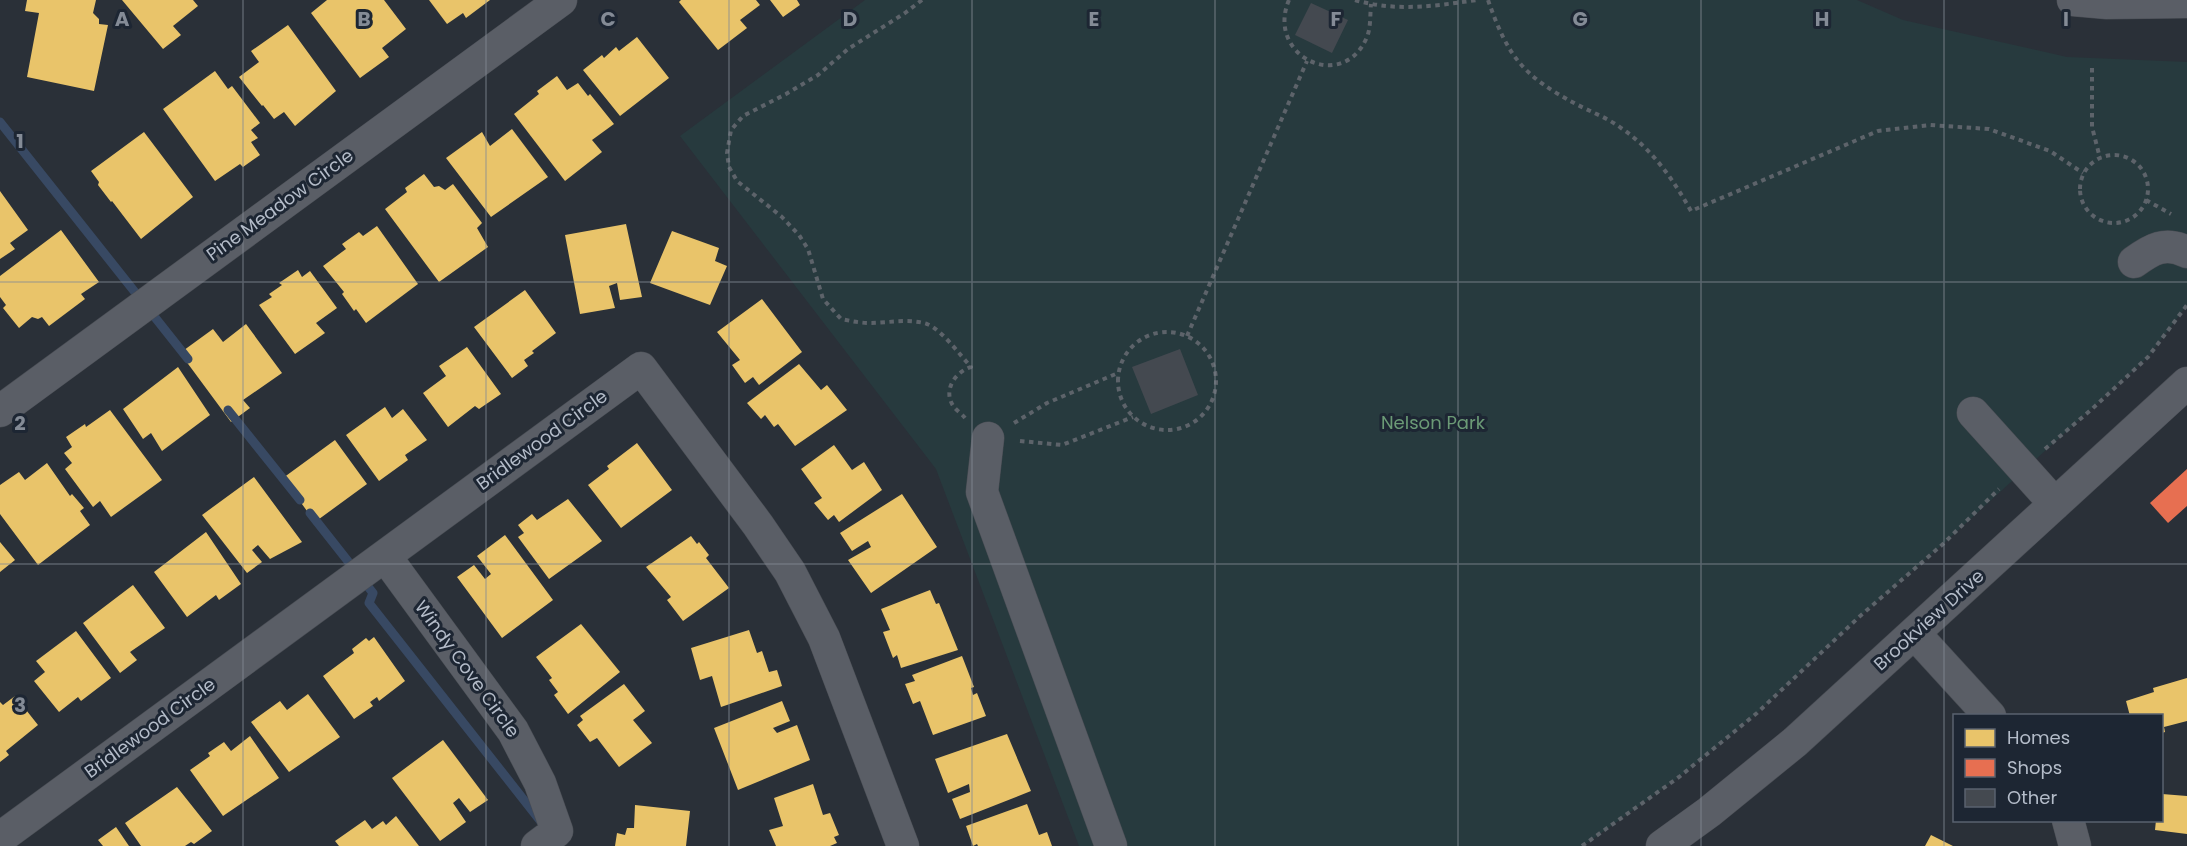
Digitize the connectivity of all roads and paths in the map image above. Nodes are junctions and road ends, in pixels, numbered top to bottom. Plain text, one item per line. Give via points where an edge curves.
1 (561, 0) edge
2 (922, 0) edge
3 (1289, 0) edge
4 (1355, 0) edge
5 (1477, 0) edge
6 (1488, 0) edge
7 (2073, 0) edge
8 (2187, 2) edge
9 (1371, 4) junction
10 (1307, 61) junction
11 (2092, 68) dead end
12 (2100, 158) junction
13 (2084, 173) junction
14 (2146, 200) junction
15 (2177, 217) dead end
16 (2187, 252) edge
17 (2134, 262) dead end
18 (2187, 304) edge
19 (1187, 336) junction
20 (1118, 374) junction
21 (2187, 383) edge
22 (3, 403) edge
23 (1973, 413) dead end
24 (1134, 417) junction
25 (988, 438) junction
26 (2023, 468) junction
27 (2055, 504) junction
28 (385, 556) junction
29 (1915, 634) junction
30 (1988, 714) edge
31 (2069, 822) edge
32 (0, 838) edge
33 (537, 846) edge
34 (903, 846) edge
35 (1112, 846) edge
36 (1582, 846) edge
37 (1662, 846) edge
38 (2075, 846) edge

1 - 22 street, Pine Meadow Circle
2 - 25 path via 848,49 818,75 743,116 730,130 729,167 737,181 799,235 808,249 823,299 842,320 926,324 961,356 971,367 962,370 951,383 949,398
3 - 10 path via 1284,23 1288,39
4 - 9 path
5 - 9 path via 1426,8
6 - 13 path via 1499,31 1516,60 1538,82 1621,128 1654,156 1691,211 1878,131 1930,125 1989,129 2050,151
7 - 8 street
9 - 10 path via 1368,35 1357,54 1340,64
10 - 19 path
11 - 12 path via 2092,127
12 - 13 path
12 - 14 path via 2122,155 2141,167 2147,177
13 - 14 path via 2080,195 2091,214 2101,220 2111,223 2133,217
14 - 15 path
16 - 17 street via 2178,247 2152,249
18 - 26 path via 2148,357
19 - 20 path via 1173,332 1143,338 1123,359
19 - 24 path via 1210,356 1216,386 1212,401 1191,424 1177,429 1146,426
20 - 24 path via 1118,389
20 - 25 path via 1047,403
21 - 27 street, Brookview Drive
23 - 26 street
24 - 25 path via 1062,445
25 - 35 street via 982,492
26 - 27 street
26 - 36 path via 1757,713 1679,777
27 - 29 street, Brookview Drive
28 - 32 street, Bridlewood Circle
28 - 33 street, Windy Cove Circle via 513,731 540,783 557,831
28 - 34 street, Bridlewood Circle via 641,368 790,572 824,638
29 - 30 street
29 - 37 street, Brookview Drive via 1795,742
31 - 38 street

